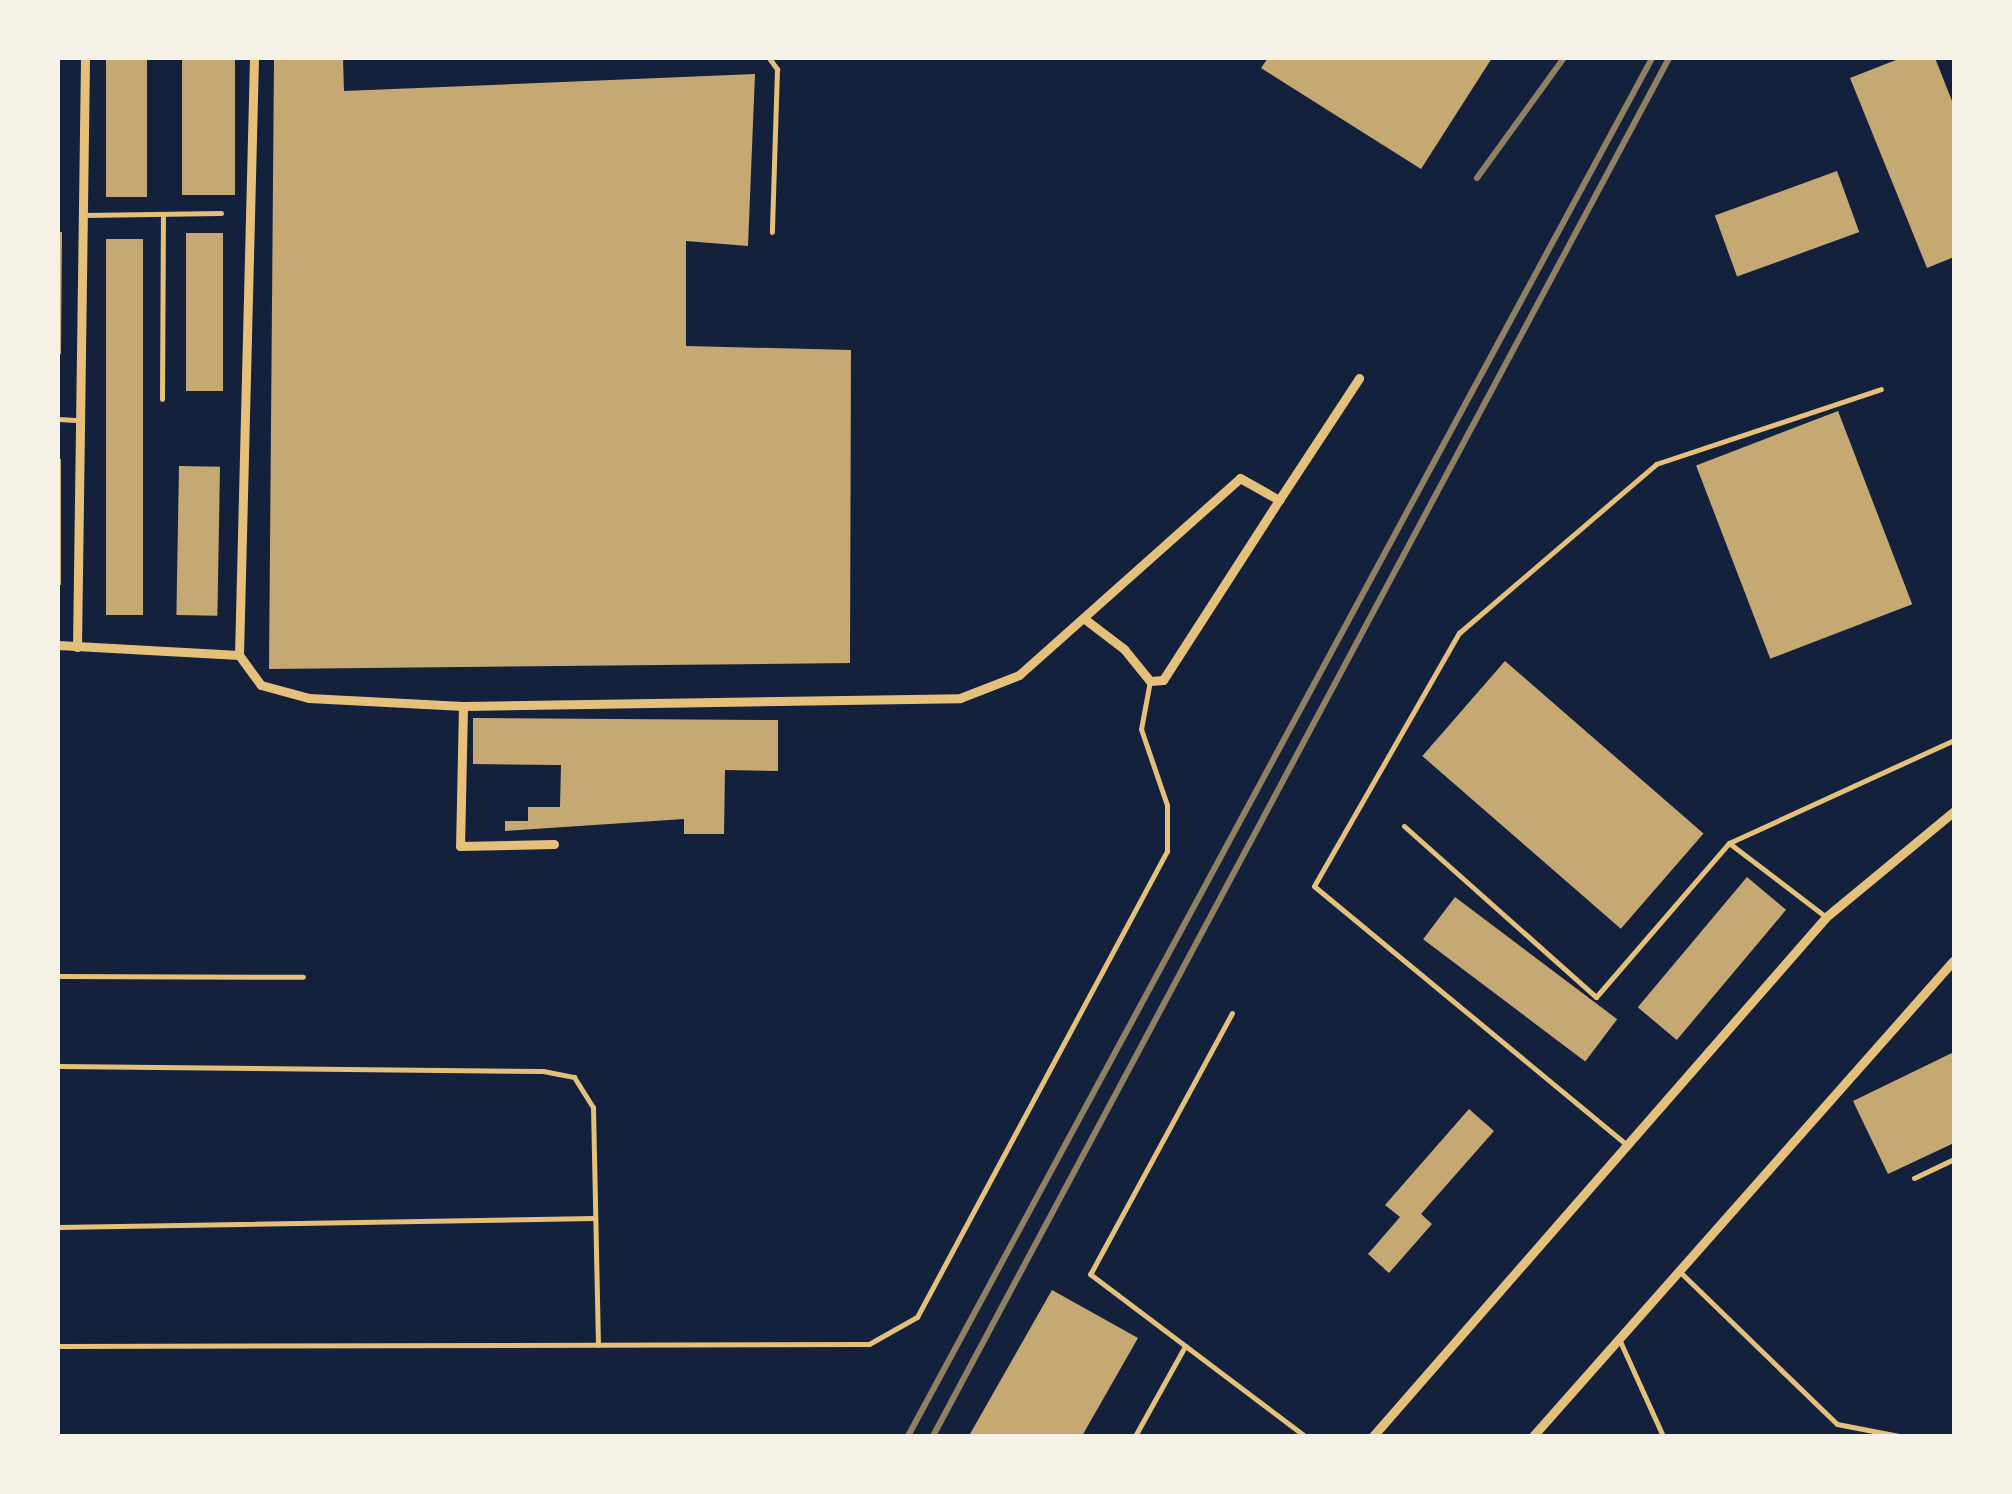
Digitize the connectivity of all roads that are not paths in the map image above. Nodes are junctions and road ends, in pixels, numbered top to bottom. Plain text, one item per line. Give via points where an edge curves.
1 (85, 58) edge
2 (254, 58) edge
3 (769, 58) edge
4 (221, 213) dead end
5 (162, 214) junction
6 (83, 215) junction
7 (772, 232) dead end
8 (1359, 378) dead end
9 (1881, 389) dead end
10 (162, 399) dead end
11 (58, 420) edge
12 (80, 420) junction
13 (1279, 500) junction
14 (1086, 620) junction
15 (58, 645) edge
16 (77, 647) junction
17 (239, 655) junction
18 (1150, 681) junction
19 (462, 706) junction
20 (1954, 740) edge
21 (1954, 811) edge
22 (1404, 826) dead end
23 (1728, 843) junction
24 (554, 844) dead end
25 (1826, 917) junction
26 (1954, 960) edge
27 (58, 976) edge
28 (303, 977) dead end
29 (1232, 1013) dead end
30 (58, 1066) edge
31 (1629, 1147) junction
32 (1954, 1158) edge
33 (1914, 1178) dead end
34 (595, 1218) junction
35 (58, 1227) edge
36 (1678, 1270) junction
37 (1618, 1336) junction
38 (598, 1345) junction
39 (58, 1346) edge
40 (1185, 1346) junction
41 (1135, 1436) edge
42 (1304, 1436) edge
43 (1372, 1436) edge
44 (1534, 1436) edge
45 (1663, 1436) edge
46 (1900, 1436) edge

1 - 6 street
2 - 17 street
3 - 7 lane via 776,69
4 - 5 lane
5 - 6 lane
5 - 10 lane
6 - 12 street
8 - 13 street
9 - 31 lane via 1656,464 1458,633 1314,886
11 - 12 lane
12 - 16 street
13 - 14 street via 1240,478
13 - 18 street via 1173,672
14 - 18 street via 1124,649
14 - 19 street via 1058,634 1019,675 960,698
15 - 16 street
16 - 17 street
17 - 19 street via 261,685 309,698
18 - 38 lane via 1142,729 1167,806 1167,851 917,1316 869,1344
19 - 24 street via 460,846
20 - 23 lane
21 - 25 street
22 - 23 lane via 1596,997
23 - 25 lane
25 - 31 street
26 - 36 street
27 - 28 lane
29 - 40 lane via 1090,1274
30 - 34 lane via 563,1072 586,1088 593,1107
31 - 43 street
32 - 33 lane
34 - 35 lane
34 - 38 lane
36 - 37 street
36 - 46 lane via 1837,1424
37 - 44 street
37 - 45 lane
38 - 39 lane
40 - 41 lane
40 - 42 lane

